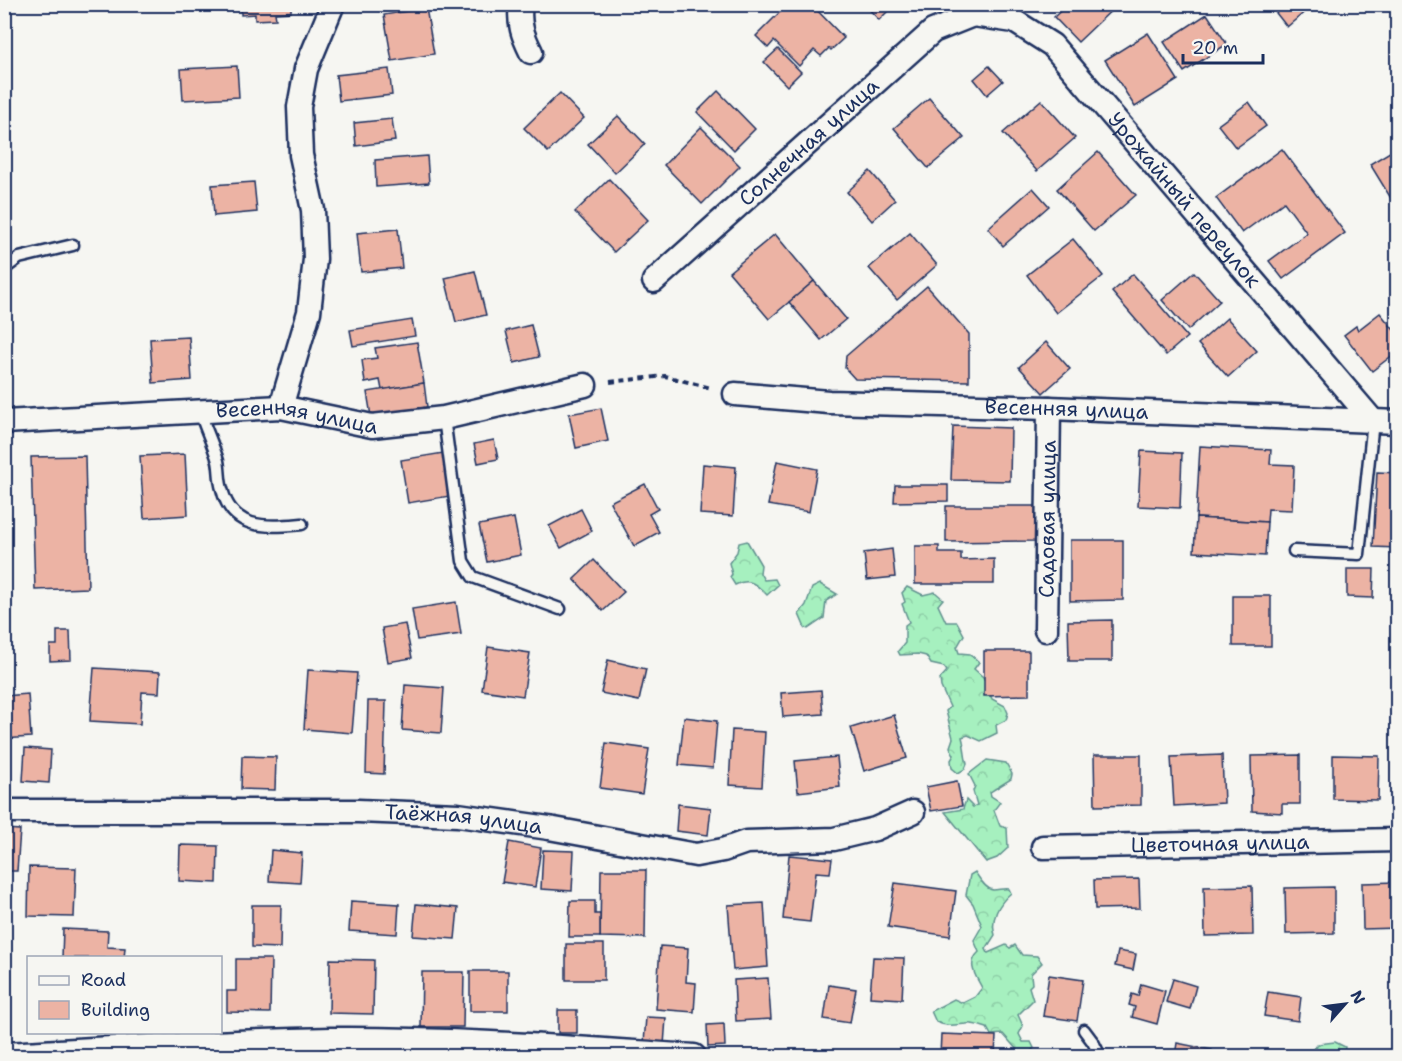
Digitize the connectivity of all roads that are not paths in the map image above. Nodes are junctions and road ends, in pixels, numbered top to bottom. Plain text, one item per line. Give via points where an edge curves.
1 (333, 4) edge
2 (522, 4) edge
3 (967, 10) edge
4 (531, 52) dead end
5 (73, 245) dead end
6 (4, 269) edge
7 (654, 281) dead end
8 (585, 385) road end
9 (735, 394) road end
10 (281, 407) junction
11 (1048, 408) junction
12 (200, 412) junction
13 (444, 418) junction
14 (1372, 421) junction
15 (4, 422) edge
16 (1398, 422) edge
17 (302, 524) dead end
18 (1294, 551) dead end
19 (560, 609) dead end
20 (1046, 630) dead end
21 (4, 811) edge
22 (913, 812) dead end
23 (1398, 840) edge
24 (1043, 847) dead end
25 (1084, 1030) dead end
26 (4, 1054) edge
27 (694, 1056) edge
28 (1100, 1056) edge

1 - 10 street via 306,69 299,107 301,155 313,210 315,259 309,312
2 - 4 street via 522,34
3 - 7 street, Солнечная улица via 933,31
3 - 14 street, Урожайный переулок via 1014,21 1052,45
5 - 6 lane via 18,258
8 - 13 street, Весенняя улица
9 - 11 street, Весенняя улица via 828,402
10 - 12 street, Весенняя улица
10 - 13 street, Весенняя улица via 372,426
11 - 14 street, Весенняя улица
11 - 20 street, Садовая улица
12 - 15 street, Весенняя улица
12 - 17 lane via 218,462 227,505 241,519 255,525
13 - 19 lane via 463,561 473,577
14 - 16 street, Весенняя улица
14 - 18 lane via 1359,554
21 - 22 street, Таёжная улица via 358,811 458,815 696,855 746,842 834,839 875,829
23 - 24 street, Цветочная улица
25 - 28 lane
26 - 27 street via 332,1039 485,1042

